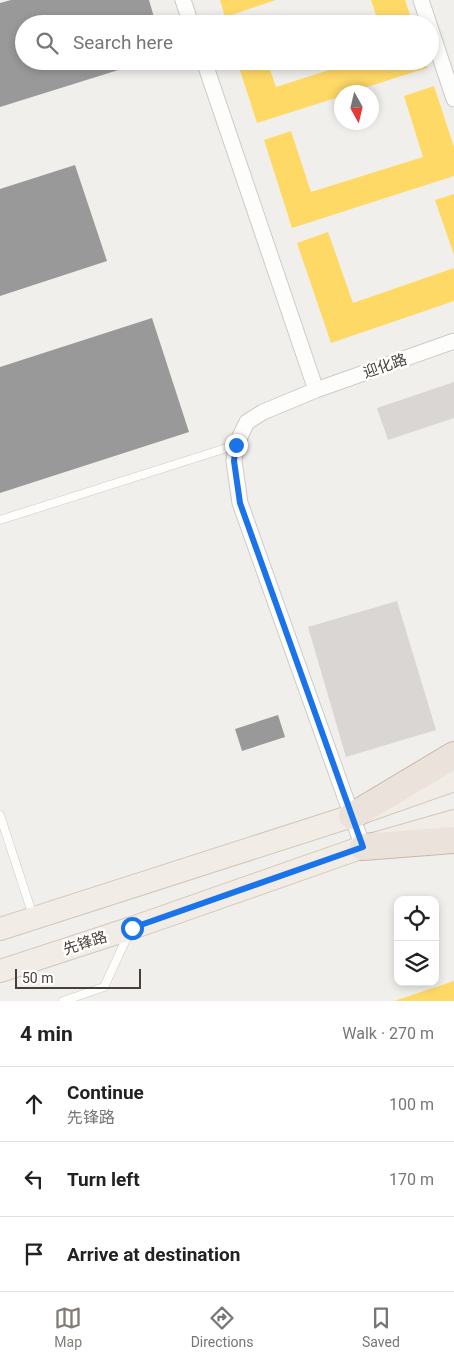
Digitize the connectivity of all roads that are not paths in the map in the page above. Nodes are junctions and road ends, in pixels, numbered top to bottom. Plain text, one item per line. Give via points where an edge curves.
1 (183, 0) edge
2 (421, 0) edge
3 (188, 15) edge
4 (426, 15) edge
5 (439, 55) edge
6 (207, 70) edge
7 (454, 100) edge
8 (454, 342) edge
9 (316, 390) junction
10 (236, 445) junction
11 (0, 520) edge
12 (454, 755) edge
13 (454, 780) edge
14 (0, 815) edge
15 (352, 816) junction
16 (454, 821) edge
17 (454, 840) edge
18 (363, 847) junction
19 (34, 918) junction
20 (132, 928) junction
21 (0, 929) edge
22 (0, 971) edge
23 (63, 1001) edge

1 - 3 street
2 - 4 street
5 - 7 street
6 - 9 street
8 - 9 street, 迎化路
9 - 10 street, 迎化路 via 247,422
10 - 11 lane
10 - 15 street via 234,461 240,503
12 - 15 highway
13 - 15 main road
14 - 19 lane
15 - 18 street
15 - 19 main road
16 - 18 main road, 先锋路
17 - 18 highway
18 - 20 main road, 先锋路
19 - 21 main road
20 - 22 main road, 先锋路
20 - 23 lane via 104,987

